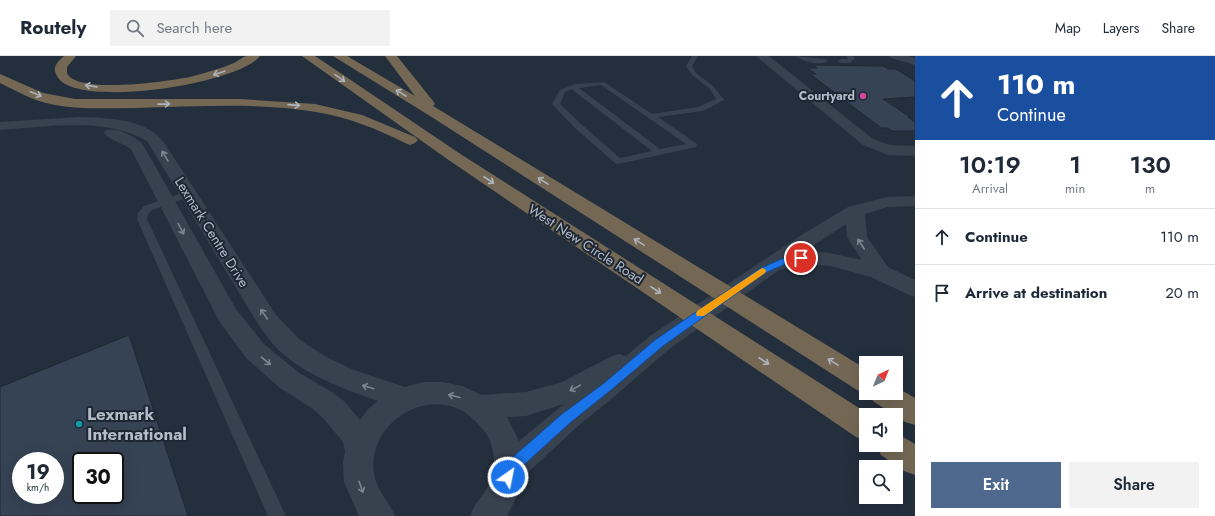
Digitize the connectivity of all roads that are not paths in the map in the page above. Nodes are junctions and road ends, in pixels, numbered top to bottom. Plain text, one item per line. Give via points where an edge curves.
1 (70, 56) edge
2 (254, 56) edge
3 (308, 56) edge
4 (339, 56) edge
5 (391, 56) edge
6 (695, 56) edge
7 (762, 56) edge
8 (798, 56) edge
9 (850, 56) edge
10 (895, 56) edge
11 (825, 61) dead end
12 (841, 61) dead end
13 (915, 62) edge
14 (0, 78) edge
15 (576, 86) junction
16 (435, 113) junction
17 (652, 116) junction
18 (0, 126) edge
19 (0, 134) edge
20 (915, 151) edge
21 (658, 152) junction
22 (456, 158) junction
23 (188, 194) junction
24 (915, 201) edge
25 (166, 202) junction
26 (856, 211) junction
27 (810, 238) junction
28 (762, 271) junction
29 (880, 272) junction
30 (915, 289) edge
31 (659, 343) junction
32 (859, 378) edge
33 (405, 399) junction
34 (894, 400) edge
35 (481, 407) junction
36 (915, 413) edge
37 (859, 423) edge
38 (360, 450) junction
39 (902, 452) edge
40 (915, 461) edge
41 (510, 469) junction
42 (277, 516) edge
43 (378, 516) edge
44 (486, 516) edge

2 -> 1 highway via 236,66 200,79 176,84 126,88 87,86 67,79 61,73 61,66
3 -> 22 highway, West New Circle Road
16 -> 4 highway, West New Circle Road
5 - 16 highway
6 - 17 lane via 688,66 711,87 720,100 700,109
7 - 20 street via 868,142 888,150
8 - 11 lane via 808,60
9 - 12 lane via 850,61
10 - 13 street
14 -> 22 highway via 39,96 74,102 250,103 303,106 338,112
15 - 17 lane via 602,84
15 - 21 lane via 576,90
15 - 21 lane via 562,91 556,104 618,161
32 -> 16 highway, West New Circle Road
17 - 21 lane via 694,145
23 -> 18 street, Lexmark Centre Drive via 152,138 137,129 98,122
19 - 25 street, Lexmark Centre Drive via 94,130 120,136 137,146
22 -> 37 highway, West New Circle Road
23 - 25 lane
33 -> 23 street, Lexmark Centre Drive via 345,378 290,346 268,321
24 - 26 street via 887,202
25 -> 38 street, Lexmark Centre Drive via 227,315 255,351 289,380 334,410 356,436
25 - 42 lane via 148,208 142,219
26 - 27 street
29 -> 26 street via 857,237
27 - 28 street
27 - 29 street
28 - 29 street via 789,259 801,258 838,261
28 - 31 street
29 - 30 street
31 -> 35 street via 569,391 526,404
31 - 41 street via 566,418
35 -> 33 street via 464,398 444,393
33 - 38 street via 385,411 369,428
34 - 36 highway
35 - 41 street via 498,424 508,445
38 -> 43 street via 357,467 360,484 367,501
39 - 40 highway
41 - 44 street via 506,486 498,502

